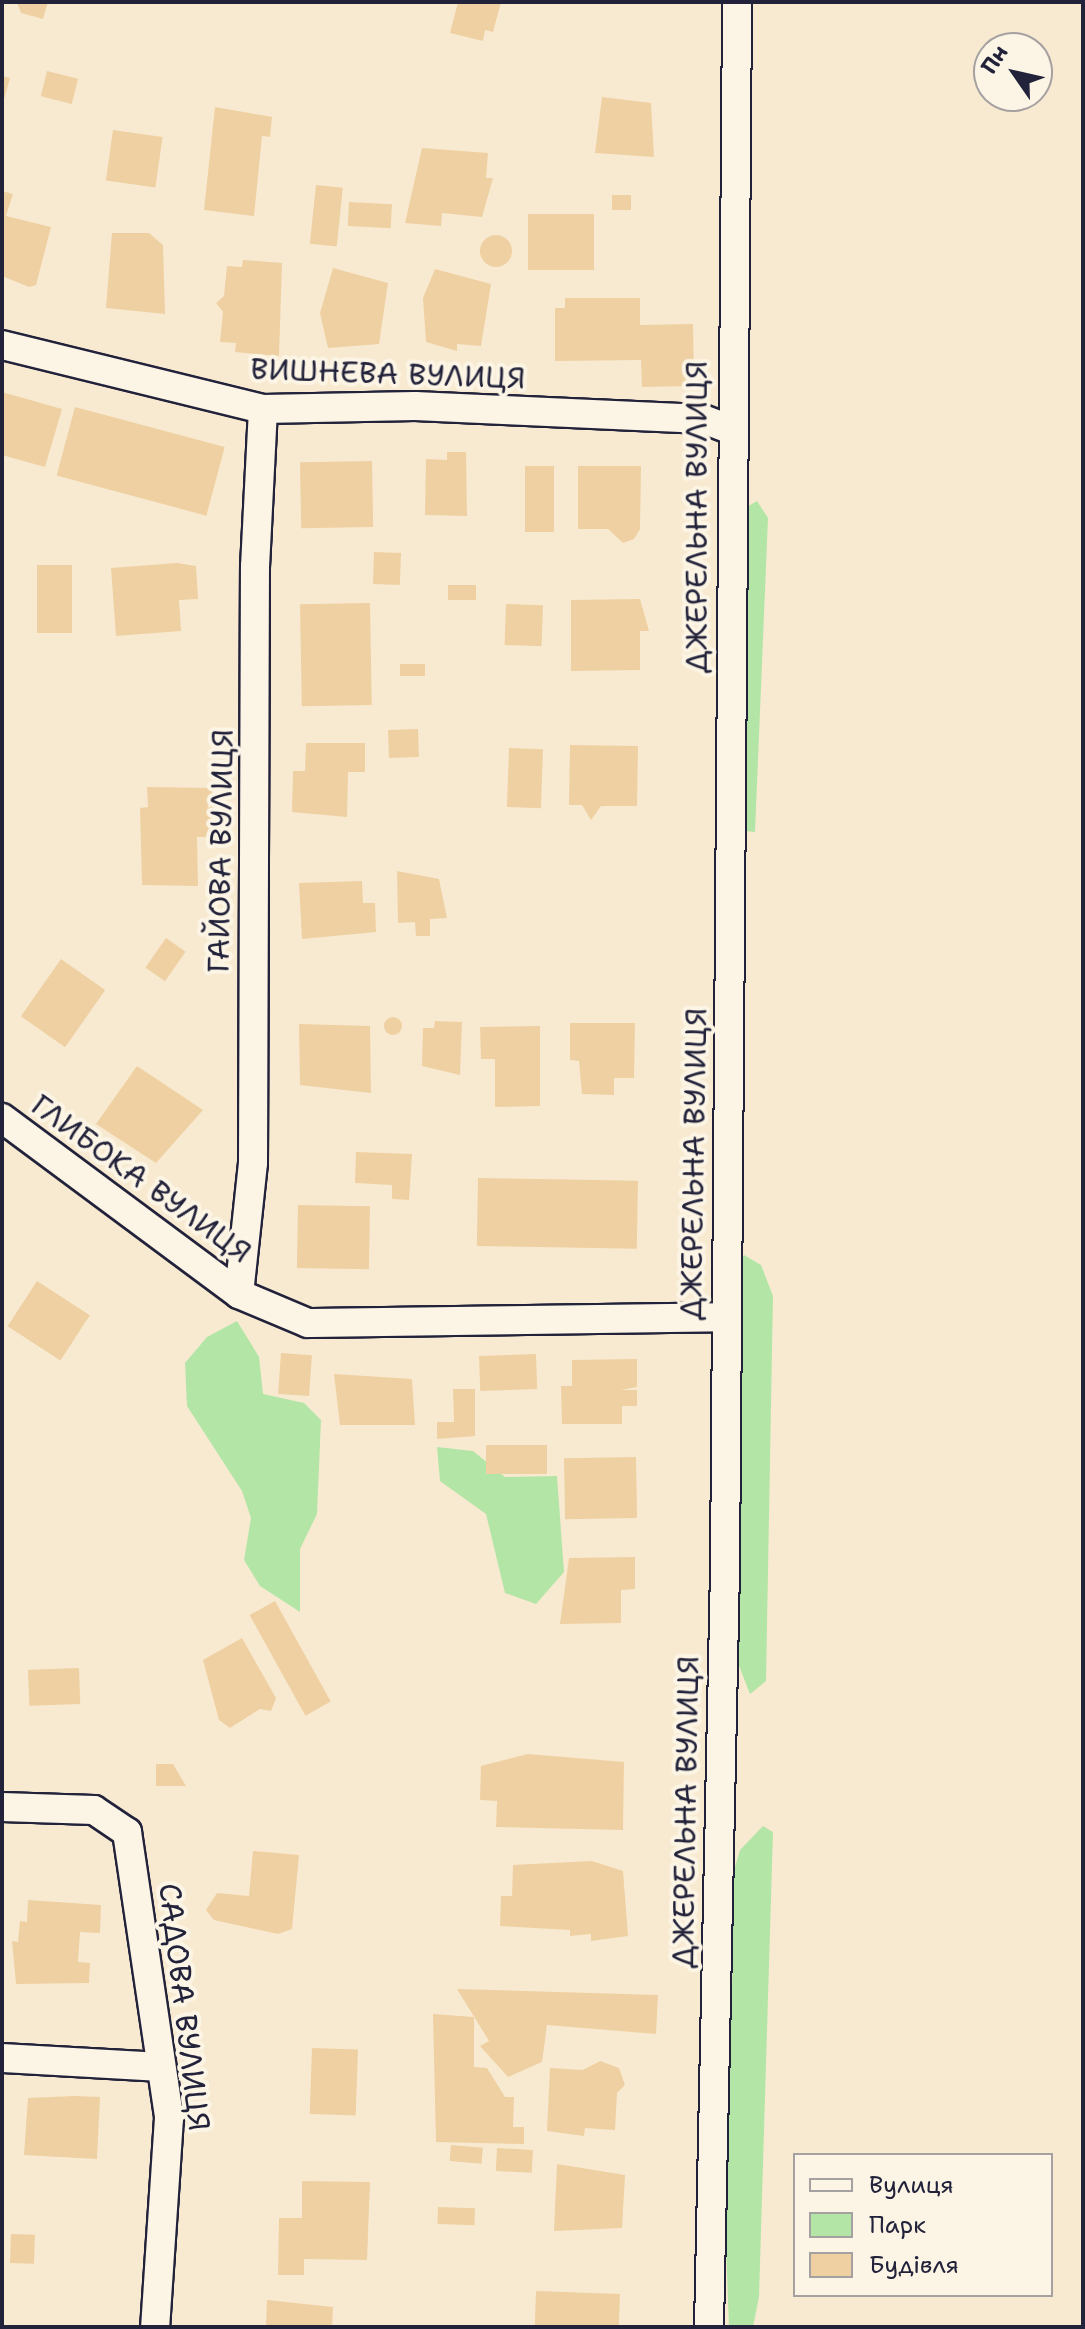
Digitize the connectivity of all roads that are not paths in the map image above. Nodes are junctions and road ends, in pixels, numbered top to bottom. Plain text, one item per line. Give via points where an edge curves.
1 (737, 2) edge
2 (2, 345) edge
3 (263, 409) junction
4 (729, 429) junction
5 (2, 1118) edge
6 (239, 1294) junction
7 (727, 1317) junction
8 (2, 1807) edge
9 (2, 2058) edge
10 (161, 2067) junction
11 (155, 2327) edge
12 (709, 2327) edge

1 - 4 street, ДЖЕРЕЛЬНА ВУЛИЦЯ
2 - 3 street, ВИШНЕВА ВУЛИЦЯ
3 - 4 street, ВИШНЕВА ВУЛИЦЯ via 415,406 703,419
3 - 6 street, ГАЙОВА ВУЛИЦЯ via 255,567 253,1163
4 - 7 street, ДЖЕРЕЛЬНА ВУЛИЦЯ
5 - 6 street, ГЛИБОКА ВУЛИЦЯ
6 - 7 street, ГЛИБОКА ВУЛИЦЯ via 308,1323
7 - 12 street, ДЖЕРЕЛЬНА ВУЛИЦЯ
8 - 10 street, САДОВА ВУЛИЦЯ via 94,1810 127,1832
9 - 10 street
10 - 11 street, САДОВА ВУЛИЦЯ via 169,2118

